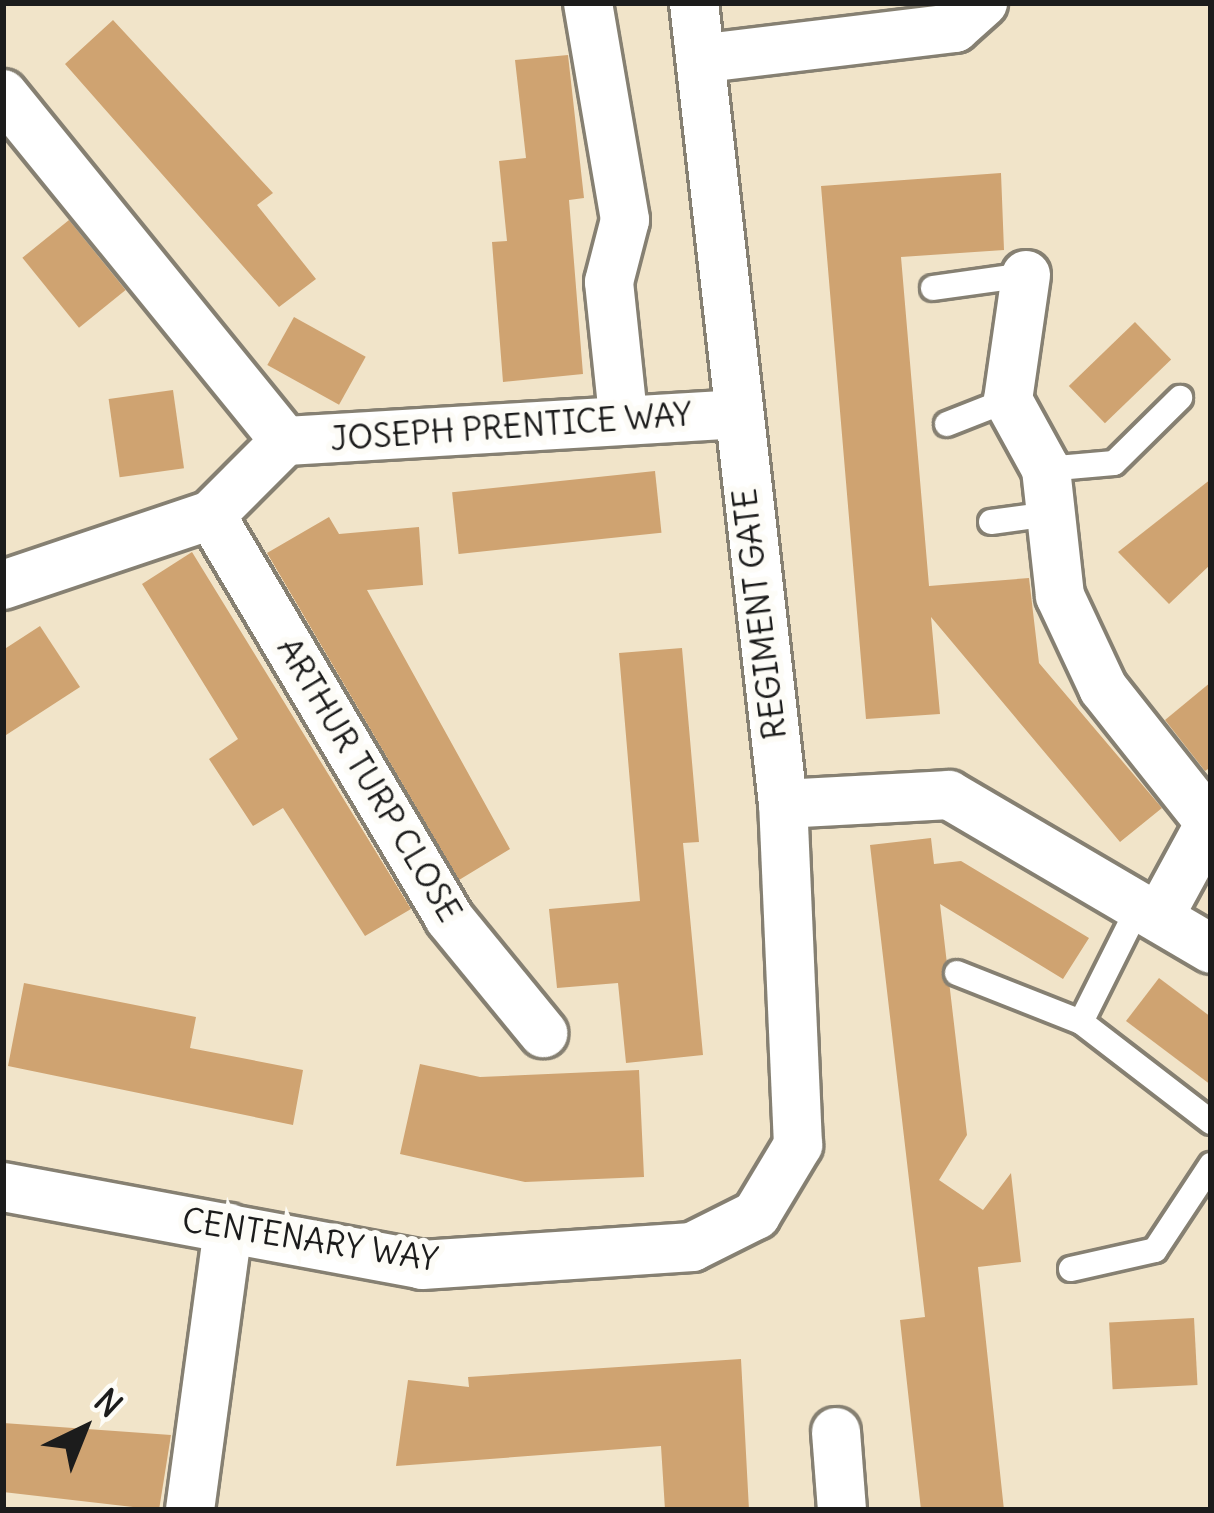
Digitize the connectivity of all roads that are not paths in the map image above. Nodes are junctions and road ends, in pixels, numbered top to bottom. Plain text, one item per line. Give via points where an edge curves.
1 (588, 3) edge
2 (694, 3) edge
3 (983, 3) edge
4 (706, 58) junction
5 (3, 94) edge
6 (1026, 275) joint
7 (933, 288) dead end
8 (1180, 398) dead end
9 (1007, 400) junction
10 (737, 414) junction
11 (623, 416) junction
12 (947, 424) dead end
13 (284, 441) junction
14 (1048, 492) junction
15 (211, 515) junction
16 (991, 522) dead end
17 (3, 585) edge
18 (783, 803) junction
19 (1210, 823) edge
20 (1149, 910) junction
21 (1211, 950) edge
22 (957, 974) dead end
23 (1082, 1022) junction
24 (543, 1033) dead end
25 (1211, 1122) edge
26 (1211, 1165) edge
27 (3, 1187) edge
28 (756, 1215) joint
29 (228, 1228) junction
30 (1070, 1269) dead end
31 (836, 1432) dead end
32 (190, 1510) edge
33 (842, 1510) edge

1 - 11 street via 625,220 609,282
2 - 4 street, REGIMENT GATE
3 - 4 street via 955,28
4 - 10 street, REGIMENT GATE
5 - 13 street, JOSEPH PRENTICE WAY
6 - 7 lane
6 - 9 street
8 - 14 lane via 1114,463
9 - 12 lane
9 - 14 street
10 - 11 street, JOSEPH PRENTICE WAY
10 - 18 street, REGIMENT GATE
11 - 13 street, JOSEPH PRENTICE WAY
13 - 15 street, JOSEPH PRENTICE WAY
14 - 16 lane
14 - 19 street via 1060,596 1103,688
15 - 17 street, JOSEPH PRENTICE WAY
15 - 24 street, ARTHUR TURP CLOSE via 449,918
18 - 20 street via 949,795
18 - 28 street, REGIMENT GATE via 798,1145
19 - 20 street
20 - 21 street
20 - 23 lane
22 - 23 lane
23 - 25 lane
26 - 30 lane via 1154,1250
27 - 29 street, CENTENARY WAY
28 - 29 street, CENTENARY WAY via 692,1247 422,1265
29 - 32 street
31 - 33 street

